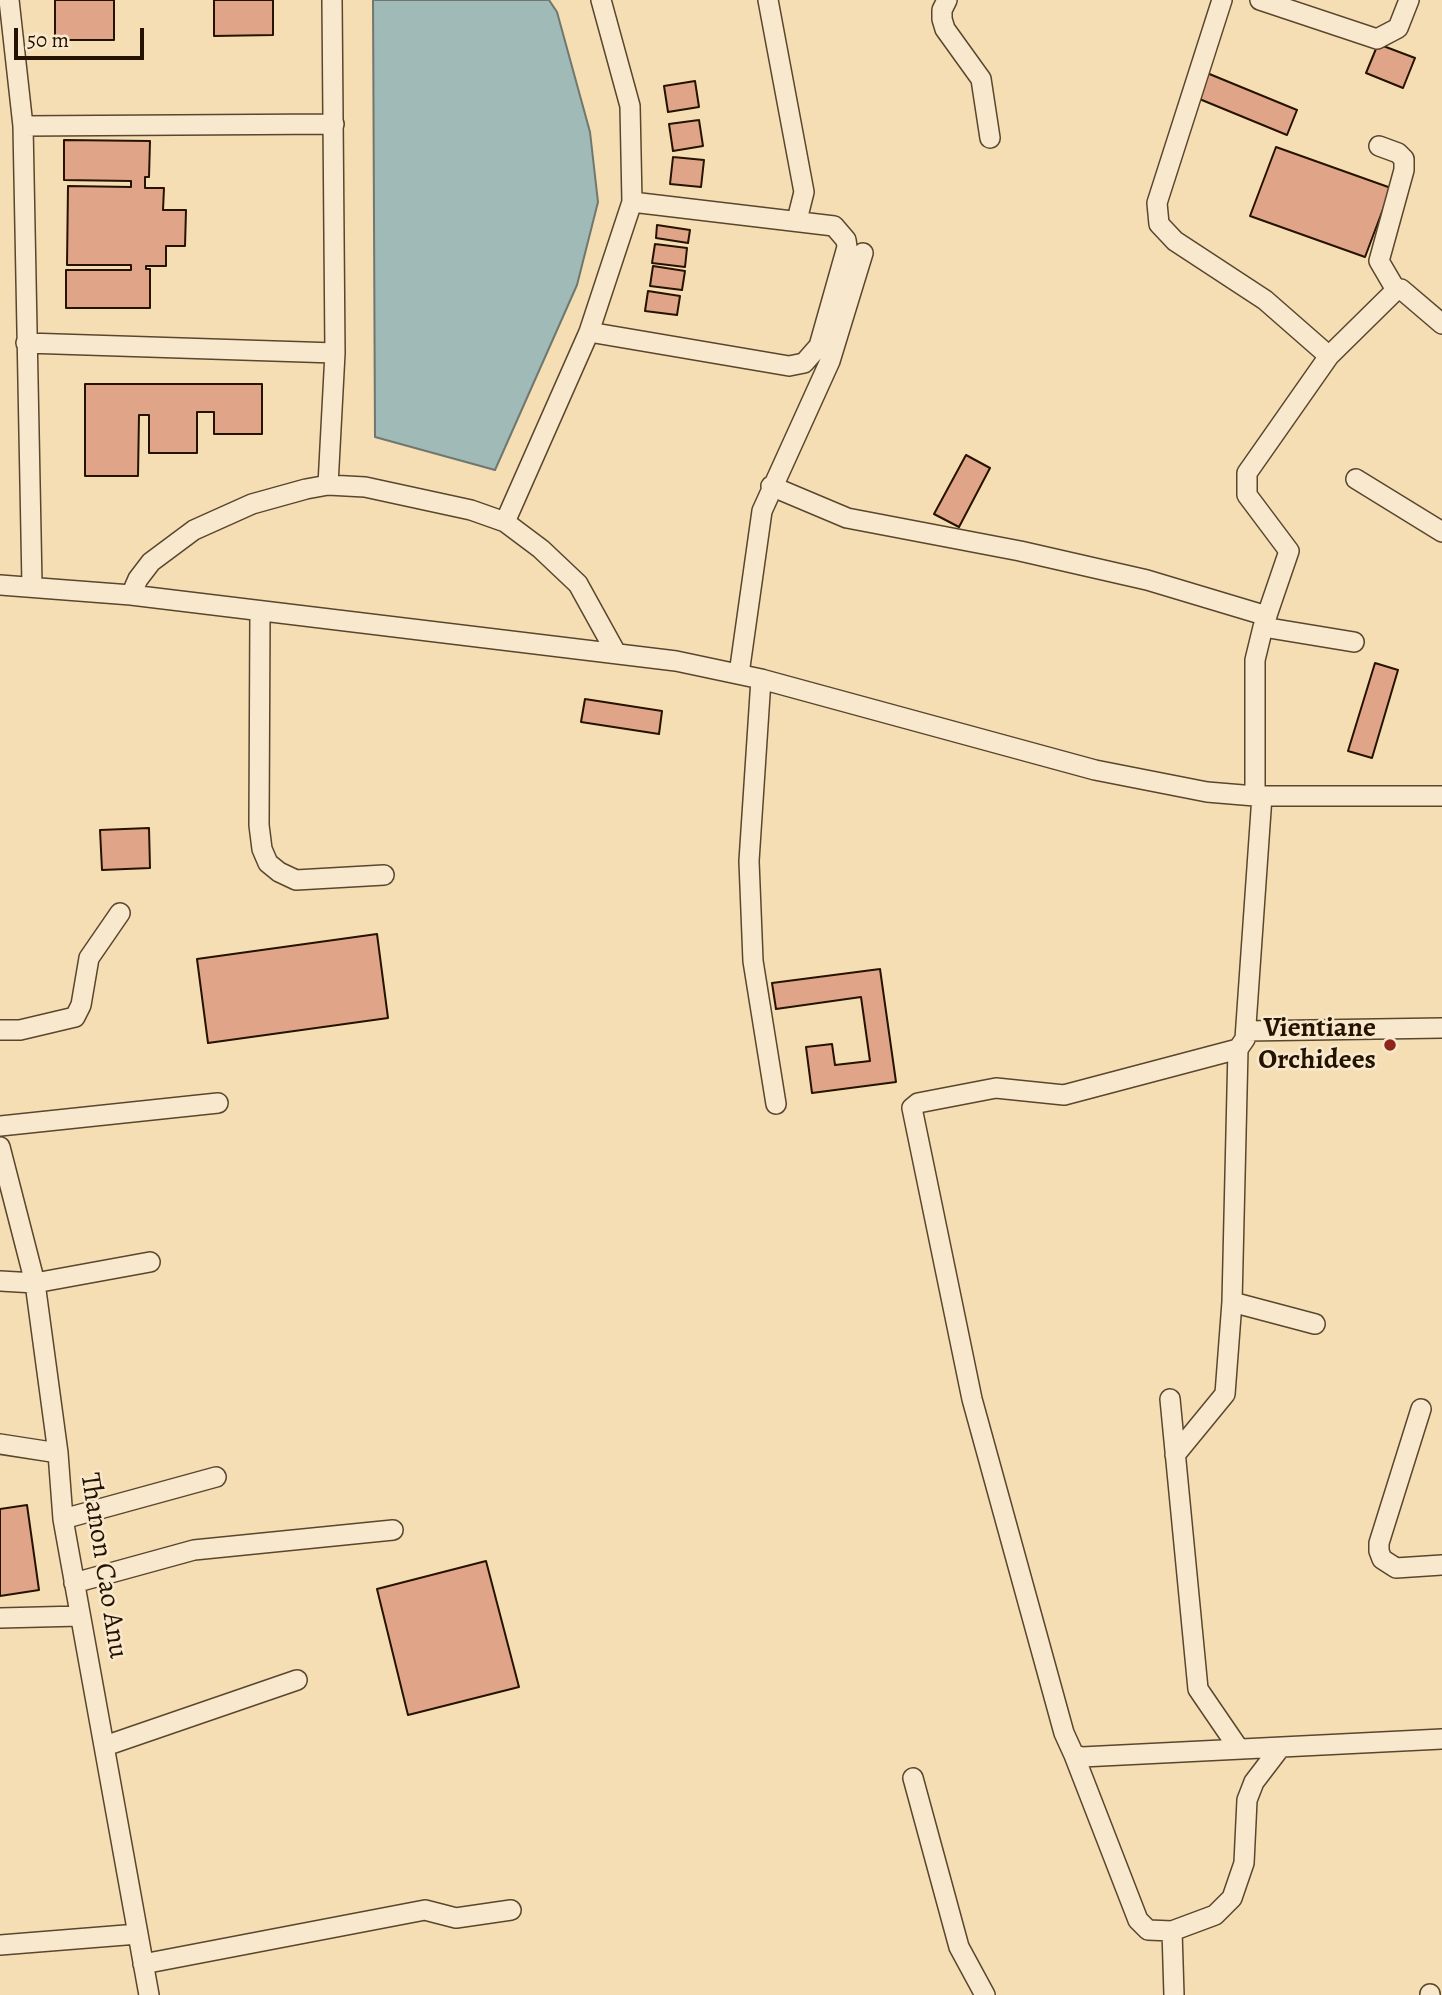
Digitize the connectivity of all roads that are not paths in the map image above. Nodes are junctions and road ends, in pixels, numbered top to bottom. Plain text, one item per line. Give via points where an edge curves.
1 (9, 0) edge
2 (332, 0) edge
3 (601, 0) edge
4 (768, 0) edge
5 (947, 0) edge
6 (1222, 0) edge
7 (1260, 0) edge
8 (1409, 0) edge
9 (334, 124) junction
10 (23, 126) junction
11 (990, 138) dead end
12 (1379, 146) dead end
13 (632, 202) junction
14 (797, 220) junction
15 (863, 253) dead end
16 (1396, 290) junction
17 (1442, 324) edge
18 (589, 332) junction
19 (26, 343) junction
20 (335, 353) junction
21 (1329, 356) junction
22 (1356, 480) dead end
23 (328, 485) junction
24 (771, 486) junction
25 (505, 522) junction
26 (1442, 532) edge
27 (0, 585) edge
28 (32, 585) junction
29 (131, 595) junction
30 (260, 613) junction
31 (1265, 621) junction
32 (1354, 642) dead end
33 (615, 652) junction
34 (739, 674) junction
35 (761, 679) junction
36 (1259, 796) junction
37 (1442, 796) edge
38 (384, 875) dead end
39 (120, 913) dead end
40 (1442, 1028) edge
41 (0, 1030) edge
42 (1242, 1040) junction
43 (218, 1103) dead end
44 (776, 1104) dead end
45 (0, 1126) edge
46 (0, 1147) edge
47 (150, 1262) dead end
48 (0, 1281) edge
49 (35, 1283) junction
50 (1232, 1302) junction
51 (1315, 1324) dead end
52 (1170, 1399) dead end
53 (1421, 1409) dead end
54 (0, 1444) edge
55 (58, 1453) junction
56 (1175, 1455) junction
57 (216, 1477) dead end
58 (63, 1519) junction
59 (393, 1530) dead end
60 (1442, 1565) edge
61 (74, 1583) junction
62 (80, 1616) junction
63 (0, 1618) edge
64 (297, 1680) dead end
65 (1442, 1740) edge
66 (105, 1746) junction
67 (1280, 1748) junction
68 (1239, 1749) junction
69 (1074, 1755) junction
70 (914, 1778) dead end
71 (511, 1910) dead end
72 (1172, 1931) junction
73 (138, 1934) junction
74 (0, 1945) edge
75 (143, 1964) junction
76 (149, 1995) edge
77 (985, 1995) edge
78 (1174, 1995) edge

1 - 10 street
2 - 9 street
3 - 13 street via 630,106
4 - 14 street via 804,192
5 - 11 street via 942,10 945,29 981,79
6 - 21 street via 1157,203 1159,224 1175,241 1265,300
7 - 8 street via 1377,39 1398,27
9 - 10 street
9 - 20 street
10 - 19 street
12 - 16 street via 1404,159 1379,255
13 - 14 street
13 - 18 street
14 - 18 street via 834,226 847,247 819,346 804,363 789,366
15 - 24 street via 830,361
16 - 17 street via 1401,289
16 - 21 street
18 - 25 street
19 - 20 street
19 - 28 street
20 - 23 street
21 - 31 street via 1247,473 1247,495 1289,551
22 - 26 street
23 - 25 street via 365,487
23 - 29 street via 253,504 194,530 151,562
24 - 31 street via 847,519 1135,577
24 - 34 street via 762,511
25 - 33 street via 578,584
27 - 28 street
28 - 29 street
29 - 30 street
30 - 33 street
30 - 38 street via 259,825 268,863 296,880
31 - 32 street
31 - 36 street via 1255,660
33 - 34 street
34 - 35 street
35 - 36 street via 1095,770 1207,793
35 - 44 street via 749,861 754,961
36 - 37 street
36 - 42 street
39 - 41 street via 89,958 75,1017
40 - 42 street
42 - 50 street
42 - 69 street via 1064,1095 996,1088 912,1108 972,1399 1064,1733
43 - 45 street
46 - 49 street, Thanon Cao Anu
47 - 49 street
48 - 49 street
49 - 55 street, Thanon Cao Anu
50 - 51 street
50 - 56 street via 1225,1394
52 - 56 street
53 - 60 street via 1379,1551 1382,1559 1396,1568
54 - 55 street
55 - 58 street, Thanon Cao Anu
56 - 68 street via 1198,1689
57 - 58 street
58 - 61 street, Thanon Cao Anu
59 - 61 street via 194,1550
61 - 62 street, Thanon Cao Anu
62 - 63 street
62 - 66 street, Thanon Cao Anu
64 - 66 street
65 - 67 street
66 - 73 street, Thanon Cao Anu
67 - 68 street
67 - 72 street via 1254,1782 1247,1800 1244,1863 1232,1898 1215,1915
68 - 69 street
69 - 72 street via 1138,1920 1148,1930
70 - 77 street via 959,1947
71 - 75 street via 456,1918 425,1910
72 - 78 street
73 - 74 street
73 - 75 street, Thanon Cao Anu
75 - 76 street, Thanon Cao Anu

